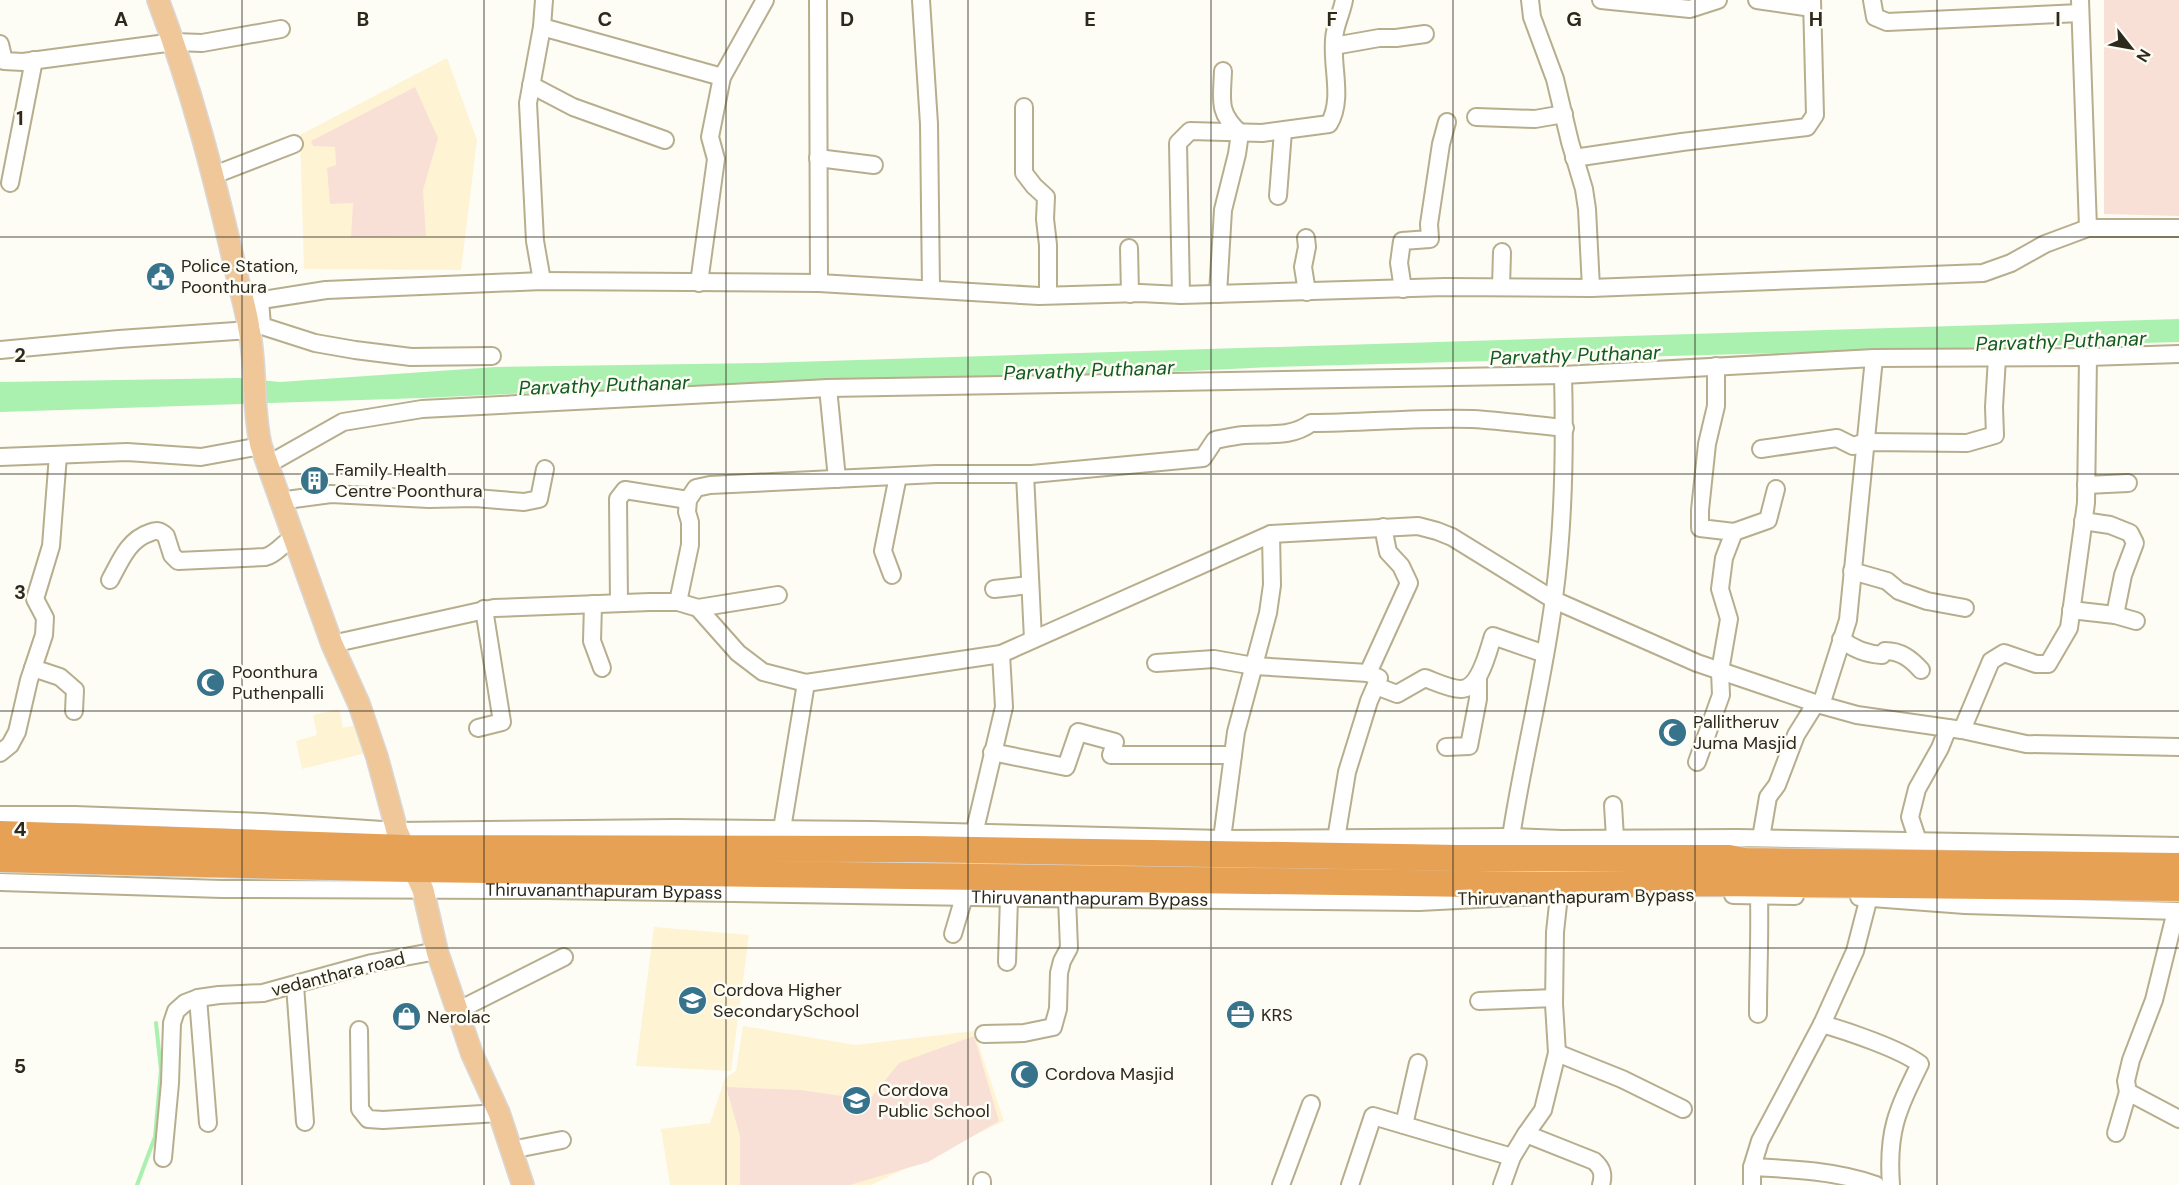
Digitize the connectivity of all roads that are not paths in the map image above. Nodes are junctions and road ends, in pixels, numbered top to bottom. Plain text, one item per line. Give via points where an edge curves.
1 (158, 0) edge
2 (544, 0) edge
3 (765, 0) edge
4 (818, 0) edge
5 (921, 0) edge
6 (1344, 0) edge
7 (1530, 0) edge
8 (1601, 0) edge
9 (1719, 0) edge
10 (1757, 0) edge
11 (1872, 0) edge
12 (1812, 4) edge
13 (2080, 6) edge
14 (542, 27) junction
15 (281, 29) dead end
16 (1425, 34) dead end
17 (174, 42) junction
18 (0, 44) edge
19 (1334, 46) junction
20 (34, 60) junction
21 (1222, 71) dead end
22 (722, 77) junction
23 (531, 85) junction
24 (1024, 107) dead end
25 (1564, 114) junction
26 (1476, 117) dead end
27 (1447, 122) dead end
28 (1283, 131) junction
29 (1240, 133) junction
30 (665, 140) dead end
31 (294, 144) dead end
32 (818, 158) junction
33 (1574, 158) junction
34 (874, 165) dead end
35 (214, 175) junction
36 (10, 183) dead end
37 (1278, 196) dead end
38 (2088, 228) junction
39 (2179, 228) edge
40 (1305, 238) dead end
41 (1129, 248) dead end
42 (1502, 252) dead end
43 (542, 281) junction
44 (699, 283) junction
45 (819, 284) junction
46 (1501, 287) junction
47 (1591, 288) junction
48 (931, 289) junction
49 (1403, 289) junction
50 (1306, 292) junction
51 (1130, 294) junction
52 (1218, 294) junction
53 (1048, 295) junction
54 (1181, 295) junction
55 (251, 301) junction
56 (250, 330) junction
57 (0, 350) edge
58 (2179, 354) edge
59 (492, 356) dead end
60 (2088, 357) junction
61 (1874, 358) junction
62 (1997, 358) junction
63 (1716, 366) junction
64 (1563, 375) junction
65 (828, 388) junction
66 (1565, 428) junction
67 (1866, 442) junction
68 (261, 447) junction
69 (1761, 449) dead end
70 (58, 455) junction
71 (0, 457) edge
72 (544, 469) dead end
73 (1025, 474) junction
74 (898, 476) junction
75 (837, 479) junction
76 (2128, 483) dead end
77 (2086, 485) junction
78 (1776, 489) dead end
79 (688, 500) junction
80 (279, 501) junction
81 (2083, 521) junction
82 (1383, 527) junction
83 (1734, 532) junction
84 (1271, 534) junction
85 (294, 538) junction
86 (1852, 571) junction
87 (892, 575) dead end
88 (110, 580) dead end
89 (1030, 585) junction
90 (994, 590) dead end
91 (778, 595) dead end
92 (1554, 600) junction
93 (619, 603) junction
94 (678, 603) junction
95 (593, 604) junction
96 (698, 608) junction
97 (1965, 608) dead end
98 (484, 609) junction
99 (2072, 609) junction
100 (2115, 615) junction
101 (2136, 621) dead end
102 (1033, 639) junction
103 (1841, 639) junction
104 (332, 644) junction
105 (1001, 654) junction
106 (1545, 654) junction
107 (1156, 663) dead end
108 (1254, 666) junction
109 (33, 668) junction
110 (602, 668) dead end
111 (1921, 670) dead end
112 (1720, 671) junction
113 (1372, 679) junction
114 (1478, 679) junction
115 (806, 683) junction
116 (1818, 704) junction
117 (74, 711) dead end
118 (478, 728) dead end
119 (1955, 729) junction
120 (1446, 747) dead end
121 (2179, 747) edge
122 (992, 752) junction
123 (0, 753) edge
124 (1233, 755) junction
125 (1697, 762) dead end
126 (1613, 805) dead end
127 (0, 815) edge
128 (782, 830) junction
129 (0, 834) edge
130 (974, 834) junction
131 (1511, 837) junction
132 (1615, 838) junction
133 (1761, 838) junction
134 (1222, 839) junction
135 (1336, 839) junction
136 (1918, 841) junction
137 (2179, 849) edge
138 (0, 859) edge
139 (410, 859) junction
140 (0, 882) edge
141 (1559, 895) junction
142 (1758, 896) junction
143 (964, 897) junction
144 (1869, 897) junction
145 (1010, 898) junction
146 (1066, 898) junction
147 (2178, 903) edge
148 (953, 934) dead end
149 (2175, 935) edge
150 (437, 951) junction
151 (564, 957) dead end
152 (1007, 962) dead end
153 (295, 985) junction
154 (198, 998) junction
155 (1554, 998) junction
156 (1479, 1001) dead end
157 (457, 1011) junction
158 (1758, 1014) dead end
159 (1822, 1024) junction
160 (359, 1030) dead end
161 (984, 1034) dead end
162 (1557, 1053) junction
163 (1418, 1063) dead end
164 (2128, 1092) junction
165 (1311, 1104) dead end
166 (1683, 1109) dead end
167 (499, 1113) junction
168 (2179, 1119) edge
169 (305, 1122) dead end
170 (208, 1123) dead end
171 (1404, 1125) junction
172 (1526, 1134) junction
173 (2116, 1134) dead end
174 (562, 1140) dead end
175 (512, 1150) junction
176 (1512, 1157) junction
177 (163, 1158) dead end
178 (1752, 1167) junction
179 (523, 1185) edge
180 (1281, 1185) edge
181 (1350, 1185) edge
182 (1502, 1185) edge
183 (1601, 1185) edge
184 (1752, 1185) edge
185 (1876, 1185) edge
186 (1891, 1185) edge

1 - 17 main road
2 - 14 street
3 - 22 street
4 - 32 street
5 - 48 street via 929,124
6 - 19 street
7 - 25 street
8 - 9 street via 1690,9
10 - 12 street
11 - 13 street via 1875,17 1887,22
12 - 33 street via 1815,115 1807,127
13 - 38 street
14 - 22 street
14 - 23 street
15 - 17 street via 202,43
16 - 19 street
17 - 20 street
17 - 35 main road
18 - 20 street via 4,61
19 - 28 street via 1334,116 1322,127
20 - 36 street
21 - 29 street via 1222,111
22 - 44 street via 710,137 716,159
23 - 30 street via 573,107
23 - 43 street via 530,179
24 - 53 street via 1024,173 1046,197
25 - 26 street via 1535,119
25 - 33 street
27 - 49 street via 1429,224 1430,239 1402,241 1399,263
28 - 29 street
28 - 37 street
29 - 52 street via 1223,210
29 - 54 street via 1191,131 1178,142
31 - 35 street
32 - 34 street
32 - 45 street
33 - 47 street via 1587,209
35 - 55 main road
38 - 39 street
38 - 47 street via 1983,273
40 - 50 street
41 - 51 street
42 - 46 street
43 - 44 street
43 - 55 street via 326,290
44 - 45 street
45 - 48 street
46 - 47 street
46 - 49 street
48 - 53 street
49 - 50 street
50 - 52 street
51 - 53 street
51 - 54 street
52 - 54 street
55 - 56 main road
55 - 59 street via 262,326 315,343 411,357
56 - 57 street
56 - 68 main road
58 - 60 street
60 - 62 street
60 - 77 street
61 - 62 street
61 - 63 street
61 - 67 street
62 - 67 street via 1995,435 1967,443
63 - 64 street
63 - 83 street via 1716,406 1707,444 1701,528
64 - 65 street
64 - 66 street
65 - 68 street via 422,409 343,422
65 - 75 street
66 - 73 street via 1472,420 1311,423 1286,434 1215,440 1203,458
66 - 92 street
67 - 69 street via 1853,446 1837,438
67 - 86 street
68 - 70 street via 201,457 127,452
68 - 80 main road
70 - 71 street
70 - 109 street via 51,546 35,599 45,618 45,630
72 - 80 street via 539,499 524,502 331,494
73 - 74 street
73 - 89 street
74 - 75 street
74 - 87 street via 883,551
75 - 79 street via 711,485 696,488
76 - 77 street
77 - 81 street
78 - 83 street via 1768,520
79 - 93 street via 625,490 618,499
79 - 94 street via 690,545
80 - 85 main road
81 - 99 street
81 - 100 street via 2130,533 2135,543
82 - 84 street
82 - 92 street via 1418,526 1452,537
82 - 113 street via 1388,552 1409,583
83 - 112 street via 1724,558 1720,589 1729,619
84 - 102 street
84 - 108 street via 1272,585
85 - 88 street via 265,557 178,561 166,536 154,531 133,541
85 - 104 main road
86 - 97 street via 1887,581 1899,591 1927,601
86 - 103 street via 1848,620
89 - 90 street
89 - 102 street
91 - 96 street
92 - 106 street
92 - 112 street
93 - 94 street
93 - 95 street
94 - 96 street
95 - 98 street
95 - 110 street via 592,641
96 - 115 street via 738,653 763,672
98 - 104 street
98 - 118 street via 502,722
99 - 100 street
99 - 119 street via 2069,628 2048,664 2004,653 1991,661
100 - 101 street
102 - 105 street
103 - 111 street via 1851,648 1874,655 1893,651 1909,657
103 - 116 street
104 - 139 main road via 359,704
105 - 115 street
105 - 122 street via 1004,706
106 - 114 street via 1493,636
106 - 131 street
107 - 108 street via 1214,659
108 - 113 street
108 - 124 street
109 - 117 street via 60,677 75,690
109 - 123 street via 17,732
112 - 116 street
112 - 125 street via 1721,695
113 - 114 street via 1397,694 1425,678 1461,689
113 - 135 street via 1347,772
114 - 120 street via 1469,746
115 - 128 street
116 - 119 street via 1857,715
116 - 133 street via 1796,735 1768,797
119 - 121 street via 2026,744
119 - 136 street via 1917,789 1910,817
122 - 124 street via 1066,767 1078,732 1115,742 1111,755
122 - 130 street
124 - 134 street
126 - 132 street
127 - 139 street, Thiruvananthapuram Bypass via 262,822
128 - 130 street, Thiruvananthapuram Bypass
128 - 139 street, Thiruvananthapuram Bypass via 506,829
129 - 139 highway, Thiruvananthapuram Bypass
130 - 134 street, Thiruvananthapuram Bypass
131 - 132 street, Thiruvananthapuram Bypass
131 - 135 street, Thiruvananthapuram Bypass
132 - 133 street, Thiruvananthapuram Bypass
133 - 136 street, Thiruvananthapuram Bypass
134 - 135 street, Thiruvananthapuram Bypass
136 - 137 street, Thiruvananthapuram Bypass
137 - 139 highway, Thiruvananthapuram Bypass via 1870,863 917,849
138 - 139 highway, Thiruvananthapuram Bypass
139 - 140 street, Thiruvananthapuram Bypass via 222,889
139 - 143 street, Thiruvananthapuram Bypass
139 - 147 highway, Thiruvananthapuram Bypass via 1546,885 1713,883
139 - 150 main road
141 - 142 street, Thiruvananthapuram Bypass
141 - 146 street, Thiruvananthapuram Bypass via 1419,902
141 - 155 street
142 - 144 street, Thiruvananthapuram Bypass
142 - 158 street
143 - 145 street, Thiruvananthapuram Bypass
143 - 148 street
144 - 147 street, Thiruvananthapuram Bypass via 1965,905
144 - 159 street via 1855,951
145 - 146 street, Thiruvananthapuram Bypass
145 - 152 street
146 - 161 street via 1069,948 1059,973 1053,1027 1024,1033
147 - 149 street
149 - 164 street via 2131,1060 2126,1081
150 - 153 street, vedanthara road via 372,963
150 - 157 main road
151 - 157 street
153 - 154 street, vedanthara road via 263,993
153 - 169 street
154 - 170 street
154 - 177 street, vedanthara road via 176,1011 172,1023
155 - 156 street
155 - 162 street
157 - 167 main road
159 - 178 street via 1760,1141
159 - 186 street via 1920,1064 1899,1106 1891,1137
160 - 167 street via 360,1109 368,1119
162 - 166 street
162 - 172 street via 1543,1110
163 - 171 street
164 - 168 street
164 - 173 street
165 - 180 street
167 - 175 main road
171 - 176 street
171 - 181 street via 1373,1116
172 - 176 street
172 - 183 street via 1594,1161 1601,1168
174 - 175 street
175 - 179 main road
176 - 182 street
178 - 184 street
178 - 185 street via 1818,1171

